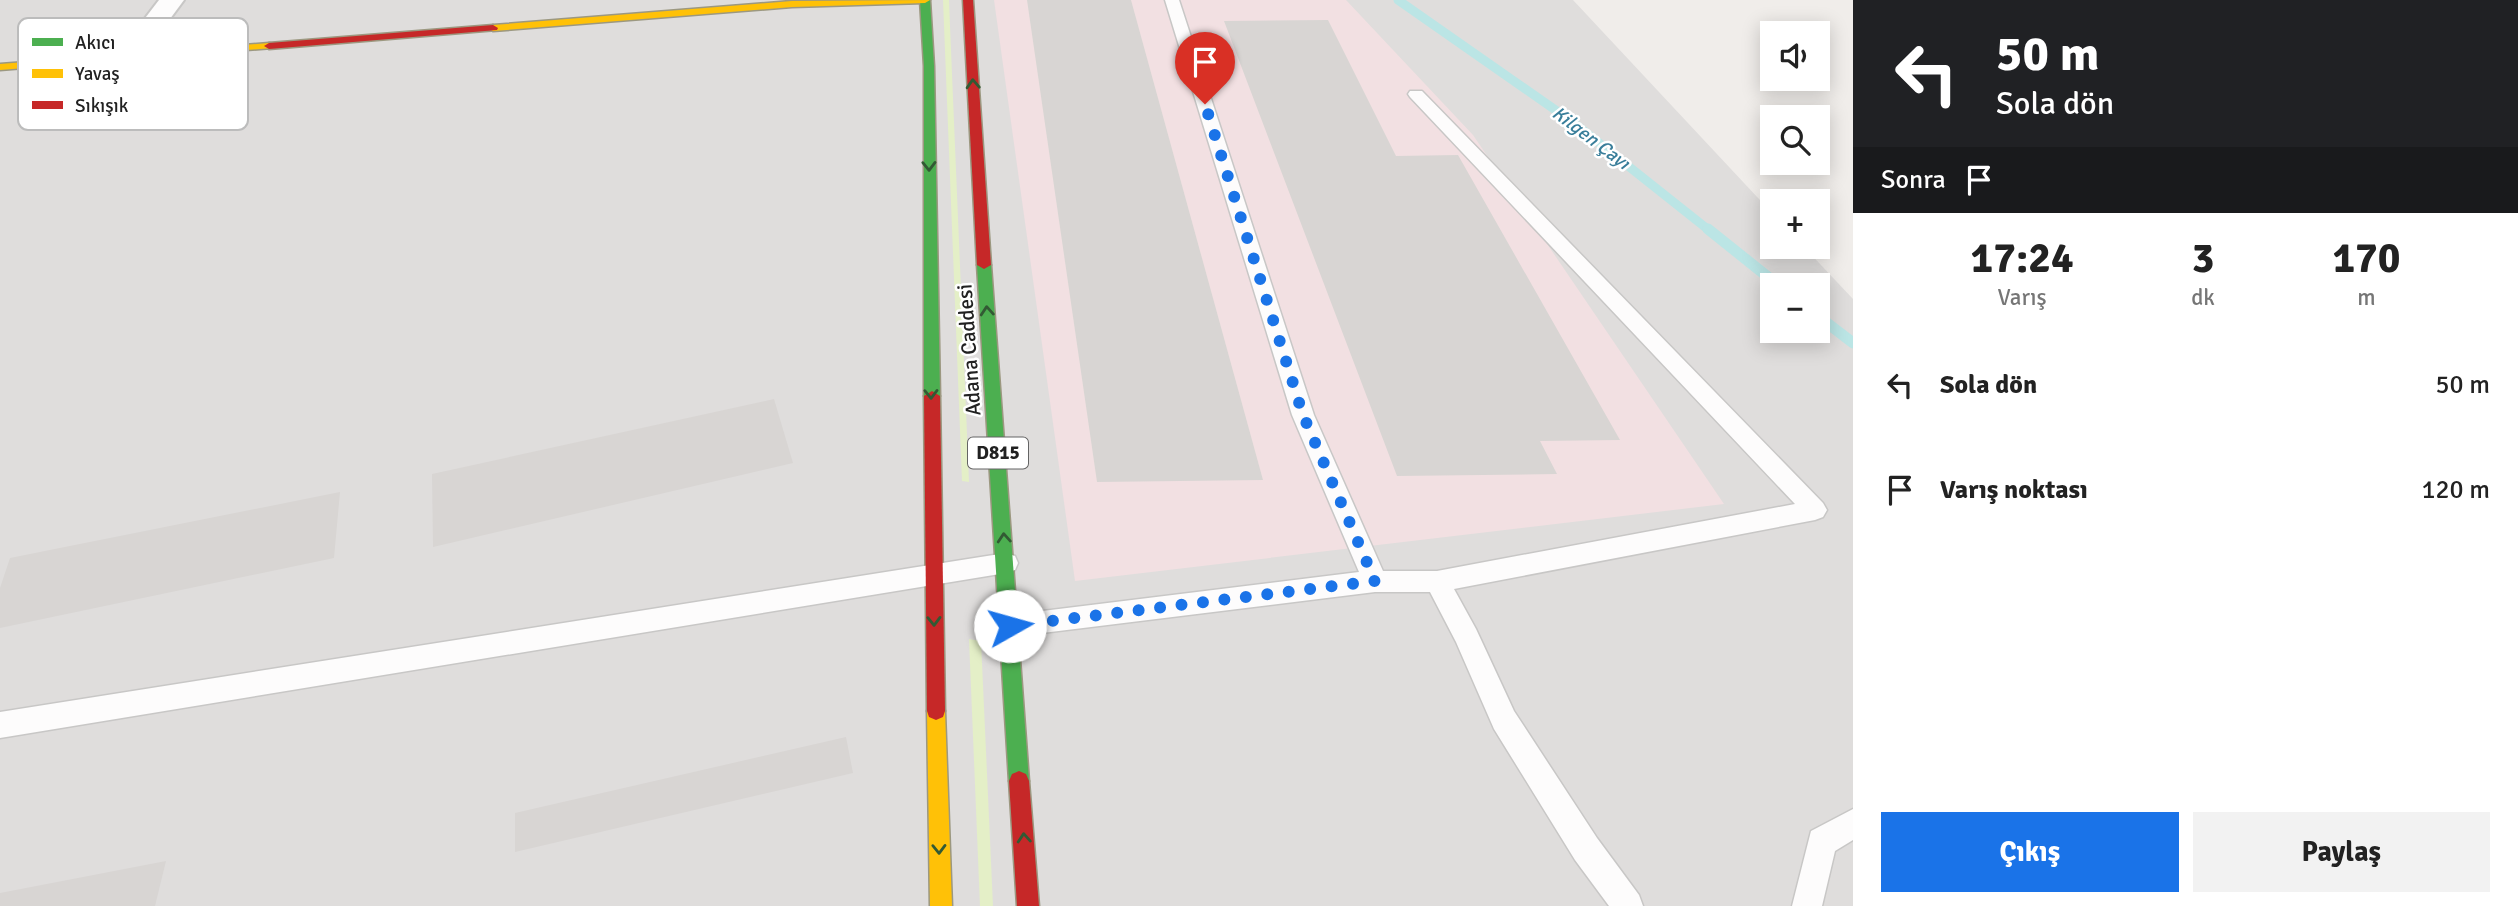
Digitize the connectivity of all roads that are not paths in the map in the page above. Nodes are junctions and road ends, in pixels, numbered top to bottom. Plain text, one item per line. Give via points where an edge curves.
1 (172, 0) edge
2 (925, 0) edge
3 (968, 0) edge
4 (1172, 0) edge
5 (847, 1) edge
6 (158, 18) edge
7 (248, 47) edge
8 (18, 65) edge
9 (0, 67) edge
10 (1416, 94) dead end
11 (1006, 563) junction
12 (933, 573) junction
13 (1375, 581) junction
14 (1437, 582) junction
15 (1010, 626) junction
16 (0, 725) edge
17 (1853, 824) edge
18 (941, 906) edge
19 (1028, 906) edge
20 (1628, 906) edge
21 (1807, 906) edge

1 - 6 street
2 - 5 main road
2 -> 12 main road, Adana Caddesi
11 -> 3 main road, Adana Caddesi / D815
4 - 13 lane via 1303,415
5 - 7 main road
8 - 9 main road
10 - 14 lane via 1815,510
11 - 12 lane
11 - 15 main road, Adana Caddesi / D815
12 - 16 lane
12 -> 18 main road, Adana Caddesi
13 - 14 lane
13 - 15 lane
14 - 20 lane via 1504,720
19 -> 15 main road, Adana Caddesi / D815
17 - 21 lane via 1822,842

